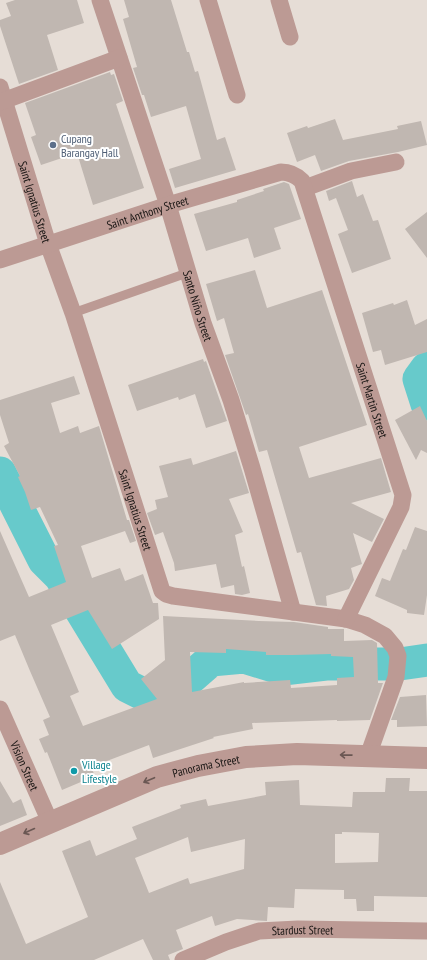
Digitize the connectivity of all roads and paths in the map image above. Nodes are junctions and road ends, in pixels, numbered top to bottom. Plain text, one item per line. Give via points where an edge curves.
1 (100, 0) edge
2 (208, 0) edge
3 (279, 0) edge
4 (290, 37) dead end
5 (119, 58) junction
6 (237, 95) dead end
7 (1, 97) edge
8 (396, 162) dead end
9 (301, 182) junction
10 (168, 204) junction
11 (48, 244) junction
12 (0, 260) edge
13 (187, 273) junction
14 (73, 313) junction
15 (293, 612) junction
16 (346, 619) junction
17 (0, 709) edge
18 (368, 756) junction
19 (427, 758) edge
20 (50, 822) junction
21 (0, 844) edge
22 (427, 930) edge
23 (183, 960) edge

1 - 5 street, Santo Niño Street
2 - 6 street
3 - 4 street
5 - 7 street
5 - 10 street, Santo Niño Street
7 - 11 street, Saint Ignatius Street
8 - 9 street
9 - 10 street, Saint Anthony Street via 287,172 281,172
9 - 16 street, Saint Martin Street via 403,495 401,507
10 - 11 street, Saint Anthony Street
10 - 13 street, Santo Niño Street
11 - 12 street, Saint Anthony Street
11 - 14 street, Saint Ignatius Street
13 - 14 lane
13 - 15 street, Santo Niño Street via 231,400
14 - 15 street, Saint Ignatius Street via 162,591 173,596
15 - 16 street, Saint Ignatius Street
16 - 18 street, Saint Ignatius Street via 365,625 385,636 398,656 396,677
17 - 20 street, Vision Street
18 - 19 street, Panorama Street
18 -> 20 street, Panorama Street via 297,754 246,757 198,766 157,777
20 -> 21 street, Panorama Street
22 - 23 street, Stardust Street via 259,931

